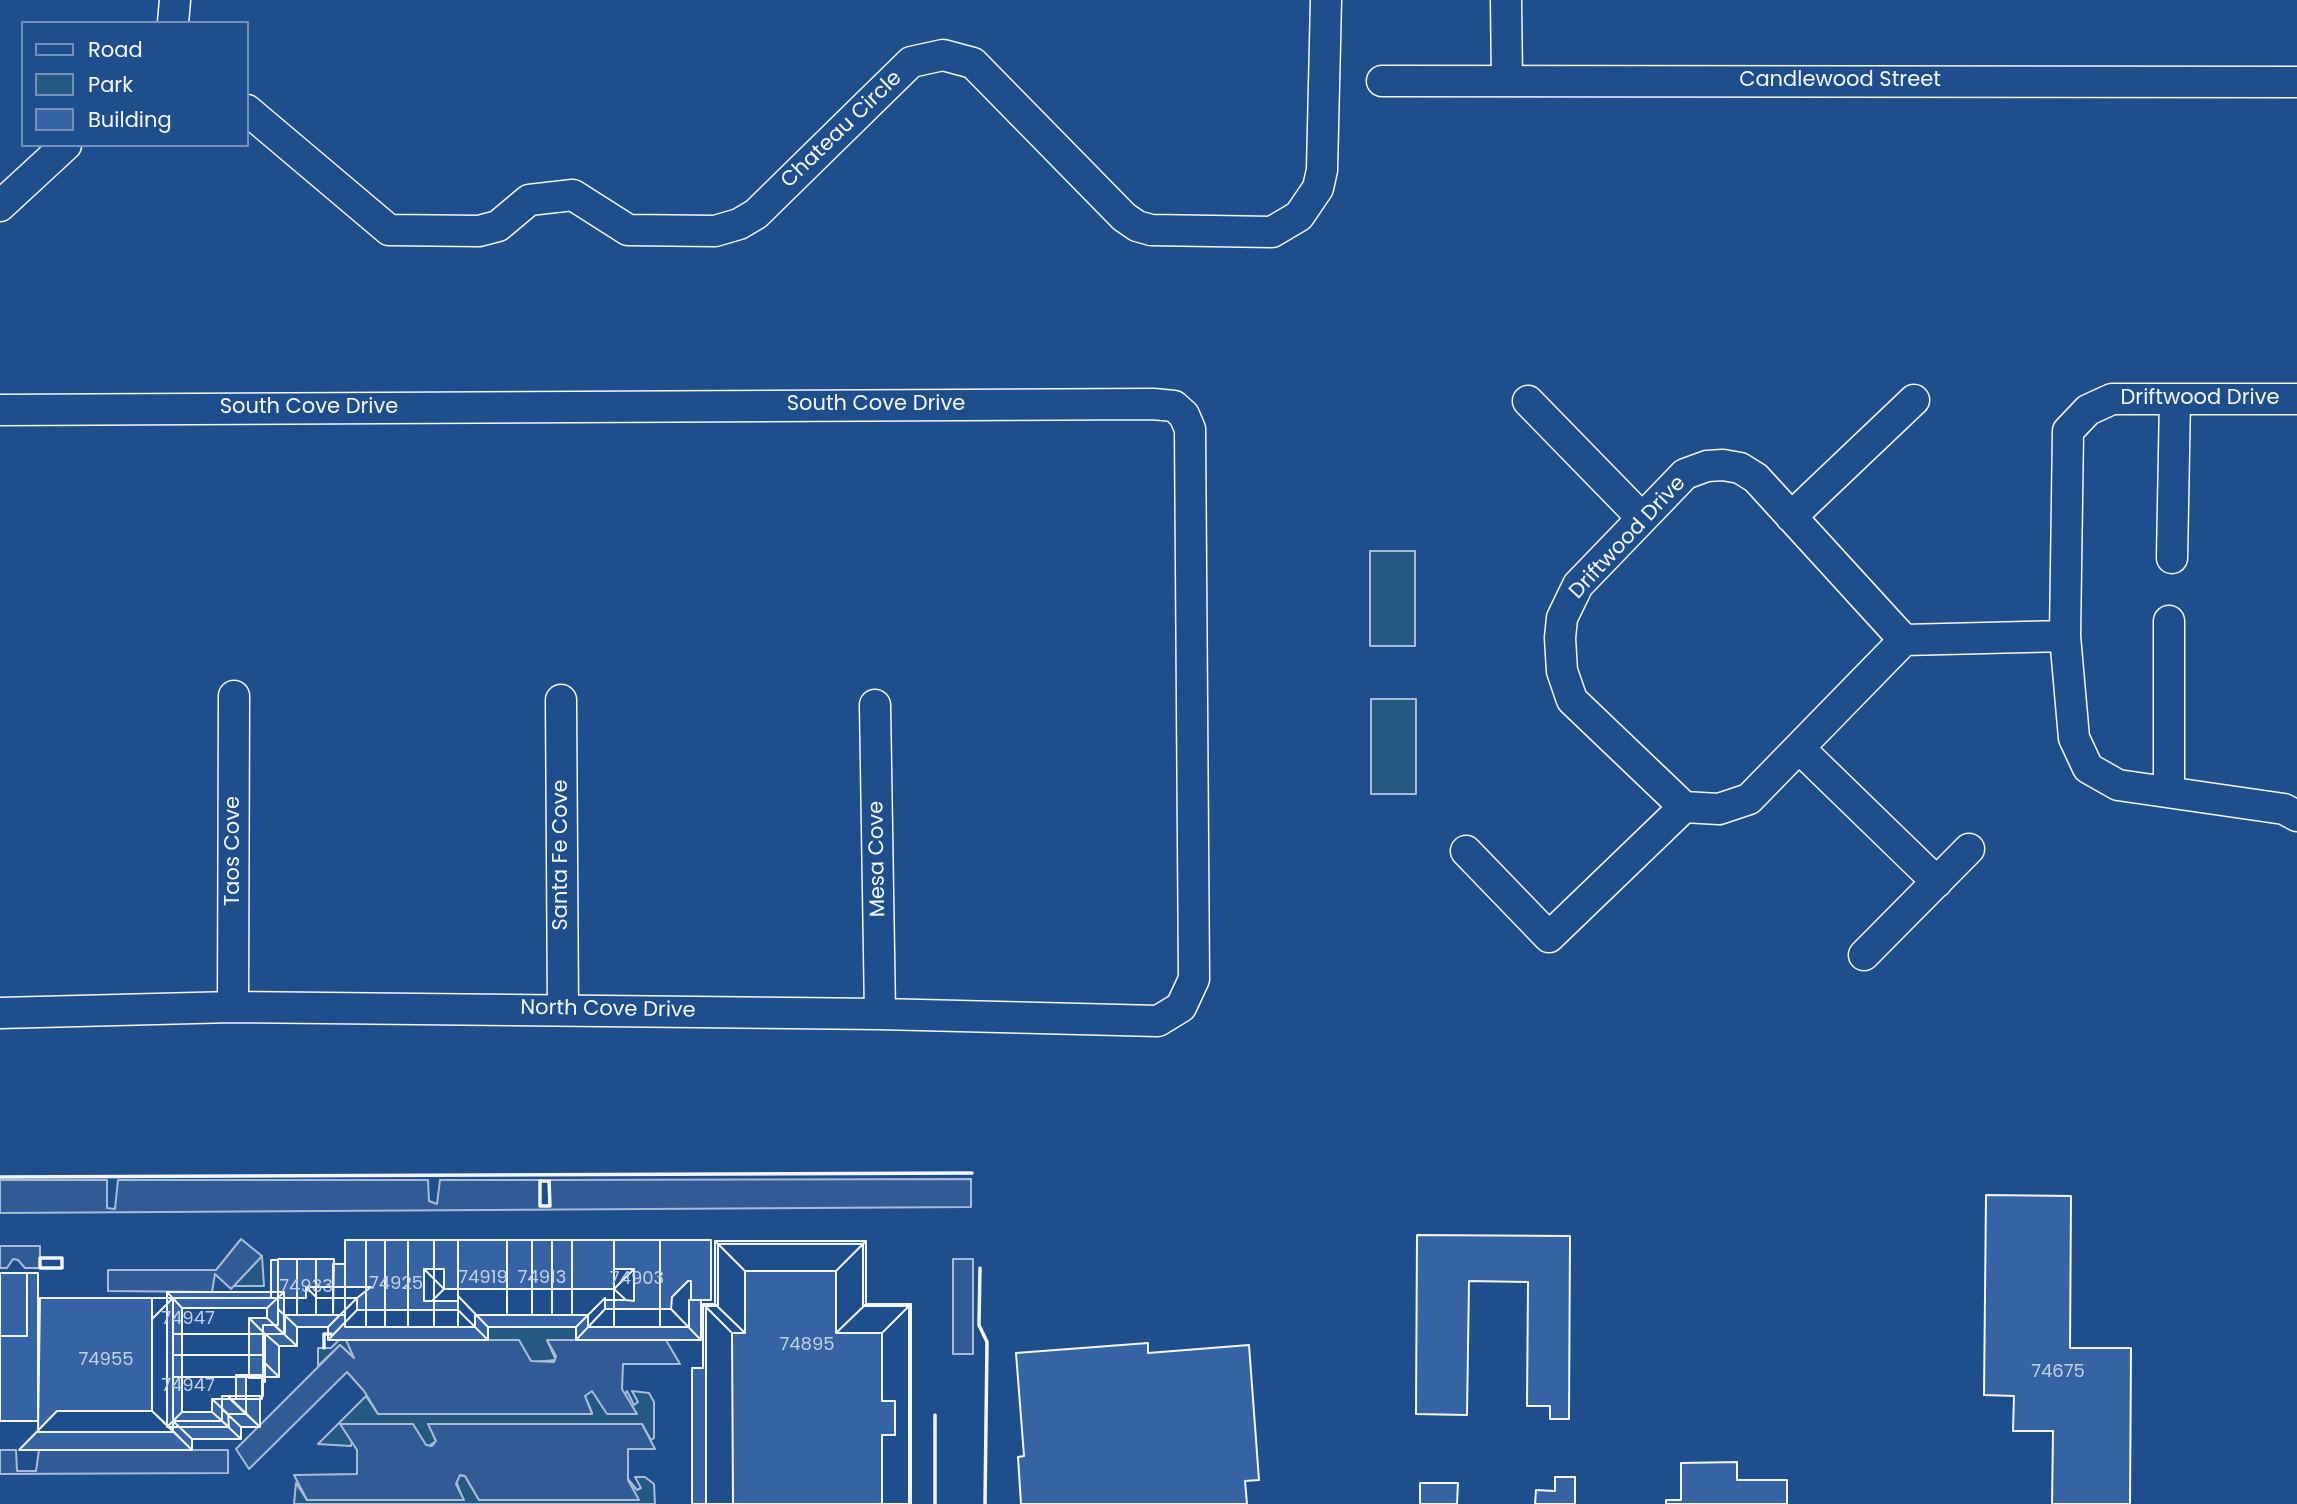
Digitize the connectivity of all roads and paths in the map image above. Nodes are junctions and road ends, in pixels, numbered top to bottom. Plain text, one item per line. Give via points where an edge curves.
1 (175, 0) edge
2 (1326, 0) edge
3 (1506, 0) edge
4 (173, 21) edge
5 (1382, 81) dead end
6 (1507, 81) junction
7 (2297, 82) edge
8 (248, 111) edge
9 (64, 147) edge
10 (0, 206) edge
11 (2175, 399) junction
12 (1914, 400) dead end
13 (2297, 400) edge
14 (1528, 401) dead end
15 (0, 410) edge
16 (1791, 517) junction
17 (1642, 518) junction
18 (2172, 558) dead end
19 (2169, 621) dead end
20 (2065, 636) junction
21 (1904, 640) junction
22 (234, 696) dead end
23 (561, 700) dead end
24 (875, 705) dead end
25 (1799, 747) junction
26 (2169, 792) junction
27 (1684, 807) junction
28 (2297, 817) edge
29 (1969, 849) dead end
30 (1466, 851) dead end
31 (1937, 882) junction
32 (1864, 955) dead end
33 (1194, 979) joint
34 (233, 1007) junction
35 (563, 1010) junction
36 (0, 1013) edge
37 (880, 1014) junction

1 - 4 street
2 - 8 street, Chateau Circle via 1318,188 1299,216 1272,232 1137,226 973,64 943,55 911,62 756,214 715,231 628,230 573,195 529,200 498,226 479,231 389,230
3 - 6 street
5 - 6 street, Candlewood Street
6 - 7 street, Candlewood Street
9 - 10 street
11 - 13 street, Driftwood Drive
11 - 18 street
11 - 20 street, Driftwood Drive via 2112,399 2088,410 2068,431
12 - 16 street
14 - 17 street
15 - 33 street, South Cove Drive via 1174,406 1189,429
16 - 17 street, Driftwood Drive via 1756,478 1723,465 1685,474
16 - 21 street, Driftwood Drive
17 - 27 street, Driftwood Drive via 1568,600 1560,638 1562,671 1573,700
19 - 26 street
20 - 21 street
20 - 26 street, Driftwood Drive via 2074,738 2088,768 2118,785
21 - 25 street
22 - 34 street, Taos Cove
23 - 35 street, Santa Fe Cove
24 - 37 street, Mesa Cove
25 - 27 street via 1749,799 1719,809
25 - 31 street
26 - 28 street via 2284,809
27 - 30 street via 1549,937
29 - 31 street
31 - 32 street
33 - 37 street, North Cove Drive via 1181,1007 1158,1021
34 - 35 street, North Cove Drive
34 - 36 street, North Cove Drive
35 - 37 street, North Cove Drive

